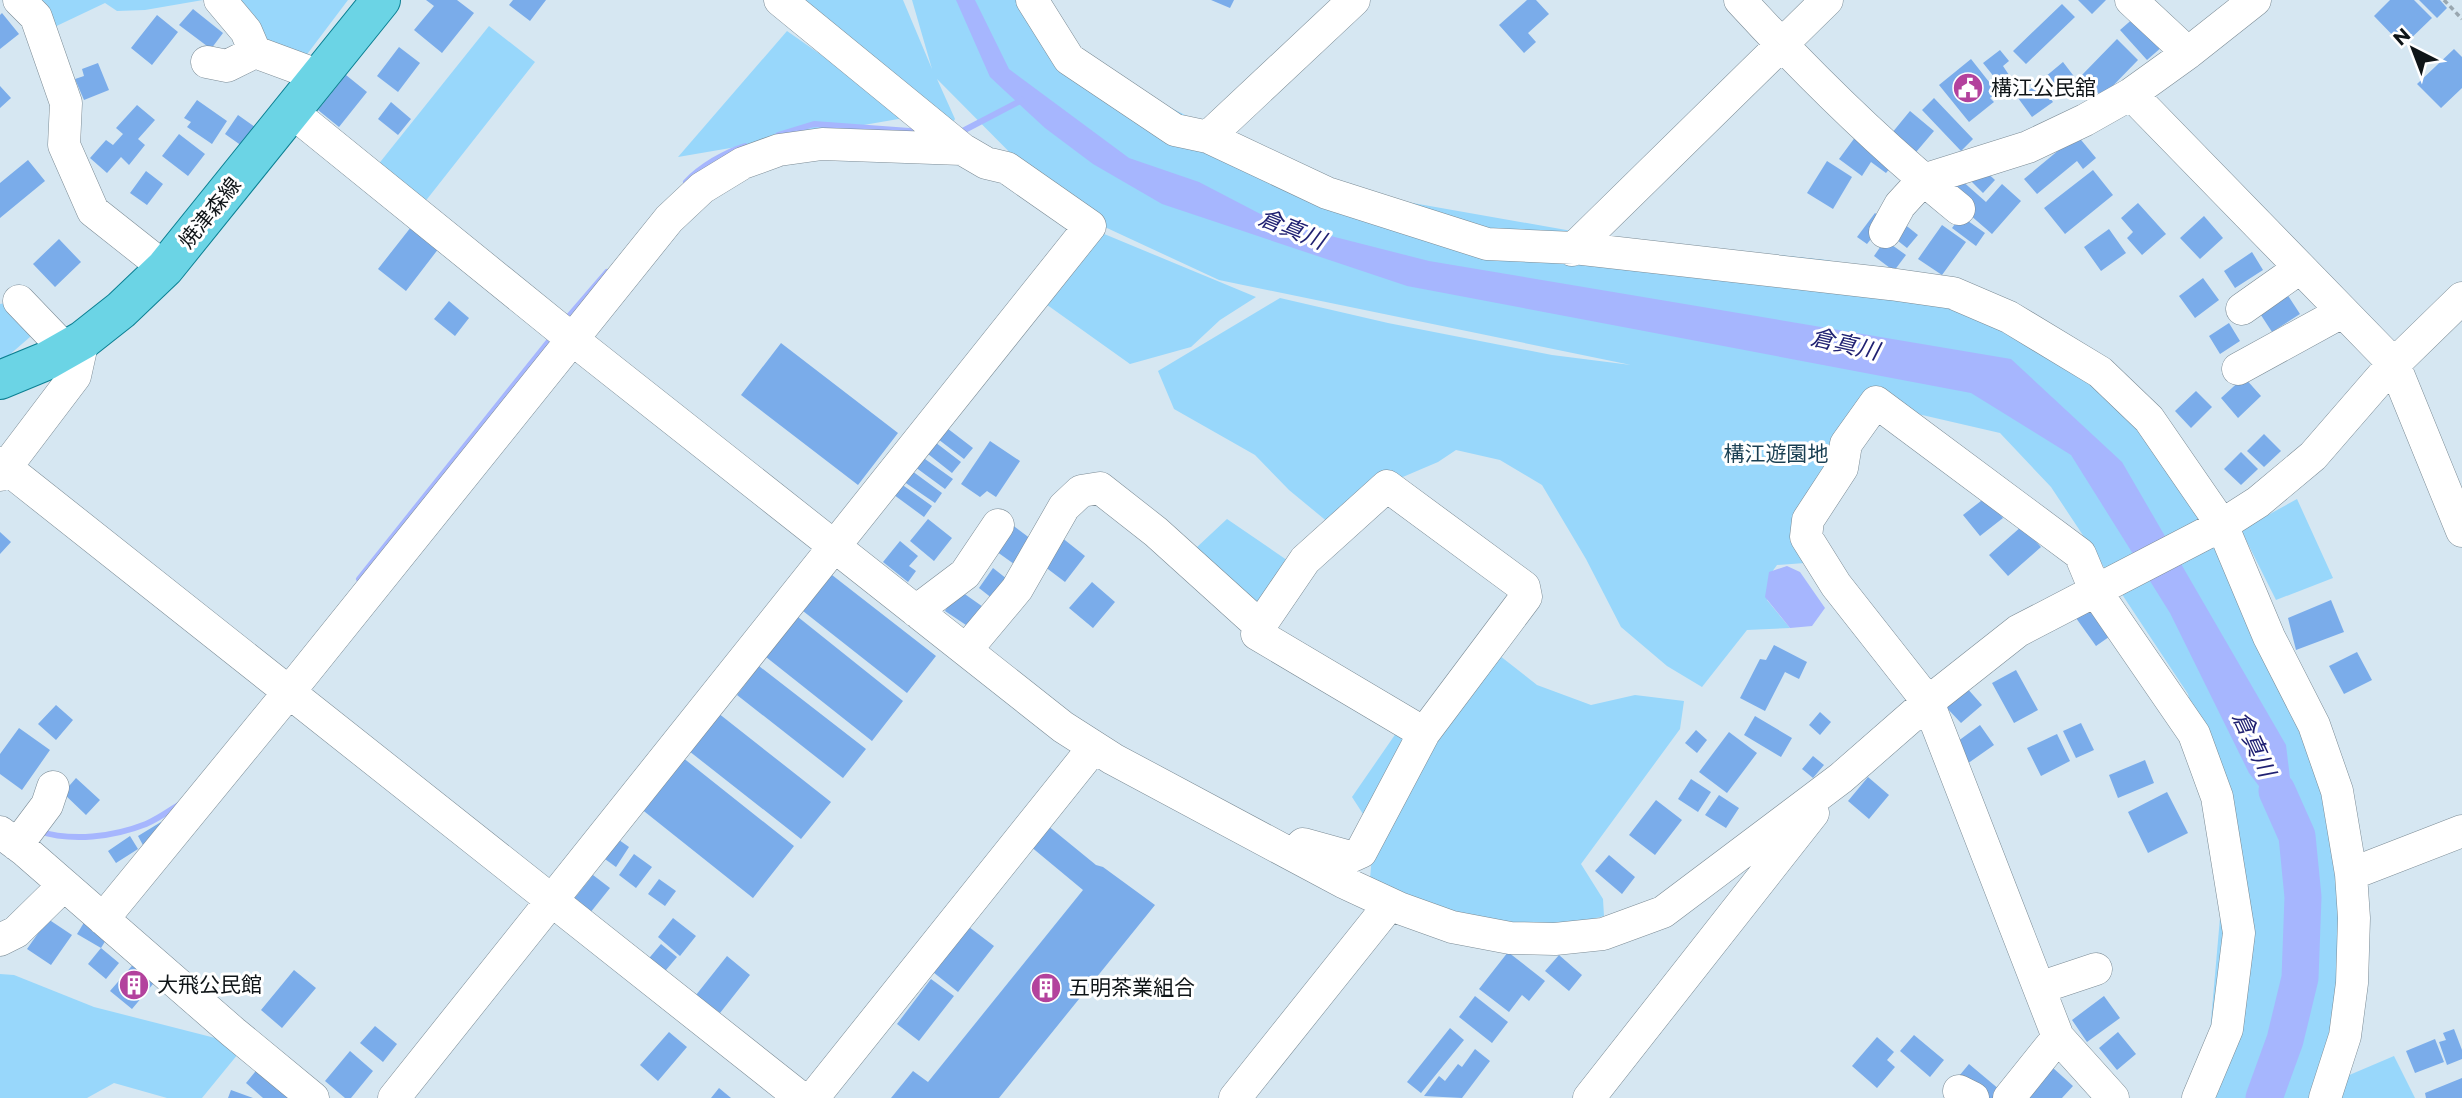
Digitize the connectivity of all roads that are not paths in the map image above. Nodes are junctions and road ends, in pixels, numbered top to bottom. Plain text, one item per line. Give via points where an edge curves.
1 (19, 0) edge
2 (220, 0) edge
3 (381, 0) edge
4 (780, 0) edge
5 (1032, 0) edge
6 (1354, 0) edge
7 (1740, 0) edge
8 (1828, 0) edge
9 (2131, 0) edge
10 (2255, 0) edge
11 (1781, 44) junction
12 (255, 52) junction
13 (2189, 53) junction
14 (207, 62) dead end
15 (320, 76) junction
16 (2131, 94) junction
17 (292, 112) junction
18 (1208, 137) junction
19 (958, 146) junction
20 (1923, 180) junction
21 (1959, 209) dead end
22 (1885, 232) dead end
23 (1573, 249) junction
24 (165, 268) junction
25 (2300, 268) junction
26 (2462, 298) edge
27 (19, 301) dead end
28 (2242, 309) dead end
29 (2342, 312) junction
30 (561, 330) junction
31 (74, 345) junction
32 (2394, 364) junction
33 (2238, 369) dead end
34 (0, 380) edge
35 (2, 469) edge
36 (998, 525) dead end
37 (2216, 527) junction
38 (2462, 531) edge
39 (833, 546) junction
40 (2102, 586) junction
41 (916, 611) junction
42 (1260, 626) junction
43 (966, 650) junction
44 (289, 692) junction
45 (1928, 702) junction
46 (1424, 733) junction
47 (1094, 747) junction
48 (1841, 778) junction
49 (50, 796) dead end
50 (2462, 831) edge
51 (13, 838) edge
52 (1291, 854) junction
53 (2351, 874) junction
54 (64, 885) junction
55 (551, 900) junction
56 (1390, 904) junction
57 (103, 919) junction
58 (0, 940) edge
59 (2096, 969) dead end
60 (2039, 988) junction
61 (2058, 1037) junction
62 (313, 1098) edge
63 (394, 1098) edge
64 (801, 1098) edge
65 (813, 1098) edge
66 (1235, 1098) edge
67 (1589, 1098) edge
68 (2009, 1098) edge
69 (2113, 1098) edge
70 (2197, 1098) edge
71 (2325, 1098) edge

1 - 24 street via 36,17 66,103 64,145 93,211
2 - 12 street via 246,31
3 - 15 main road, 焼津森線
4 - 19 street
5 - 18 street via 1069,59 1175,130
6 - 18 street
7 - 11 street
8 - 11 street
9 - 13 street
10 - 13 street
11 - 20 street
11 - 23 street
12 - 14 street via 228,66
12 - 15 street
13 - 16 street
15 - 17 main road, 焼津森線
16 - 20 street via 2028,146
16 - 25 street
17 - 24 main road, 焼津森線
17 - 30 street
18 - 23 street via 1327,193 1436,229 1487,244
19 - 30 street via 822,144 779,150 743,163 702,188
19 - 39 street via 986,163 1007,168 1090,226
20 - 21 street
20 - 22 street via 1900,205
23 - 37 street via 1953,293 2009,317 2100,372 2149,419
24 - 31 main road, 焼津森線 via 121,310
25 - 28 street
25 - 29 street
26 - 32 street
27 - 31 street
29 - 32 street
29 - 33 street
30 - 39 street
30 - 44 street
31 - 34 main road, 焼津森線
31 - 35 street via 75,376
32 - 37 street via 2313,456 2258,502
32 - 38 street
35 - 44 street
36 - 41 street via 965,574
37 - 40 street
37 - 53 street via 2314,725 2337,791
39 - 41 street
39 - 55 street
40 - 45 street via 2018,631
40 - 45 street via 2080,554 1876,402 1846,444 1842,468 1808,520 1807,537 1836,585
40 - 70 street via 2194,734 2217,797 2239,933 2227,1029
41 - 43 street
42 - 43 street via 1100,488 1081,491 1064,507 1017,589
42 - 46 street via 1257,634
42 - 46 street via 1305,560 1387,486 1524,587 1526,597
43 - 47 street
44 - 55 street
44 - 57 street
45 - 48 street
45 - 60 street
46 - 52 street via 1362,852 1350,857 1303,844
47 - 52 street
47 - 65 street
48 - 56 street via 1663,912 1603,934 1510,938 1452,928
48 - 67 street
49 - 51 street
50 - 53 street
51 - 54 street
52 - 56 street
53 - 71 street via 2352,983 2345,1036
54 - 57 street
54 - 58 street via 16,932
55 - 63 street
55 - 64 street
56 - 66 street
57 - 62 street
59 - 60 street
60 - 61 street
61 - 68 street
61 - 69 street

